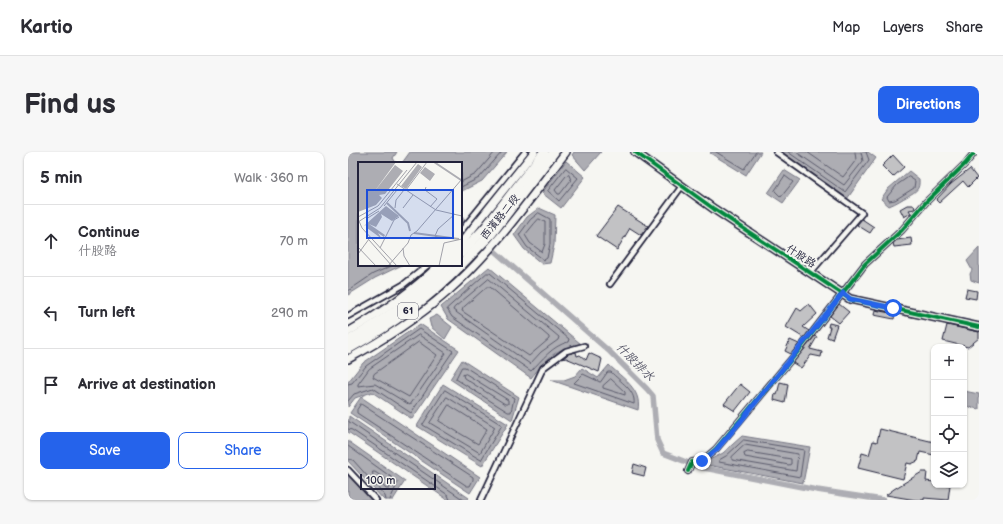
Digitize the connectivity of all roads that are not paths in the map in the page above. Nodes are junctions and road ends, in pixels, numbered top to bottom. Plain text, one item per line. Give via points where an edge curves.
1 (525, 152) edge
2 (534, 152) edge
3 (544, 152) edge
4 (554, 152) edge
5 (566, 152) edge
6 (635, 152) edge
7 (776, 152) edge
8 (975, 152) edge
9 (682, 186) junction
10 (486, 228) junction
11 (462, 231) edge
12 (472, 245) edge
13 (462, 252) edge
14 (462, 263) edge
15 (462, 263) edge
16 (427, 266) edge
17 (437, 266) edge
18 (448, 266) edge
19 (460, 266) edge
20 (460, 266) edge
21 (810, 273) junction
22 (610, 284) dead end
23 (843, 293) junction
24 (348, 316) edge
25 (979, 327) edge
26 (348, 332) edge
27 (348, 341) edge
28 (584, 346) dead end
29 (348, 349) edge
30 (348, 359) edge
31 (348, 470) edge
32 (688, 471) dead end
33 (376, 500) edge
34 (481, 500) edge

1 - 10 street
2 - 10 street, 西濱路二段
3 - 10 highway, 61
4 - 10 highway, 61
5 - 10 street, 西濱路二段
6 - 9 street, 什股路
7 - 21 street via 862,214
8 - 23 street via 902,230 865,264
9 - 21 street, 什股路
9 - 22 street
10 - 11 street
10 - 12 highway, 61
10 - 12 street, 西濱路二段
12 - 13 highway, 61
12 - 14 highway, 61
12 - 15 street, 西濱路二段
16 - 24 street via 403,285
17 - 26 street via 415,287
18 - 27 highway, 61 via 394,312
19 - 30 street, 西濱路二段 via 446,292 394,333
20 - 29 highway, 61 via 404,314
21 - 23 street, 什股路
23 - 25 street, 什股路 via 850,299
23 - 32 street via 716,450 702,461 692,462
28 - 34 street via 566,350 543,368
31 - 33 street

